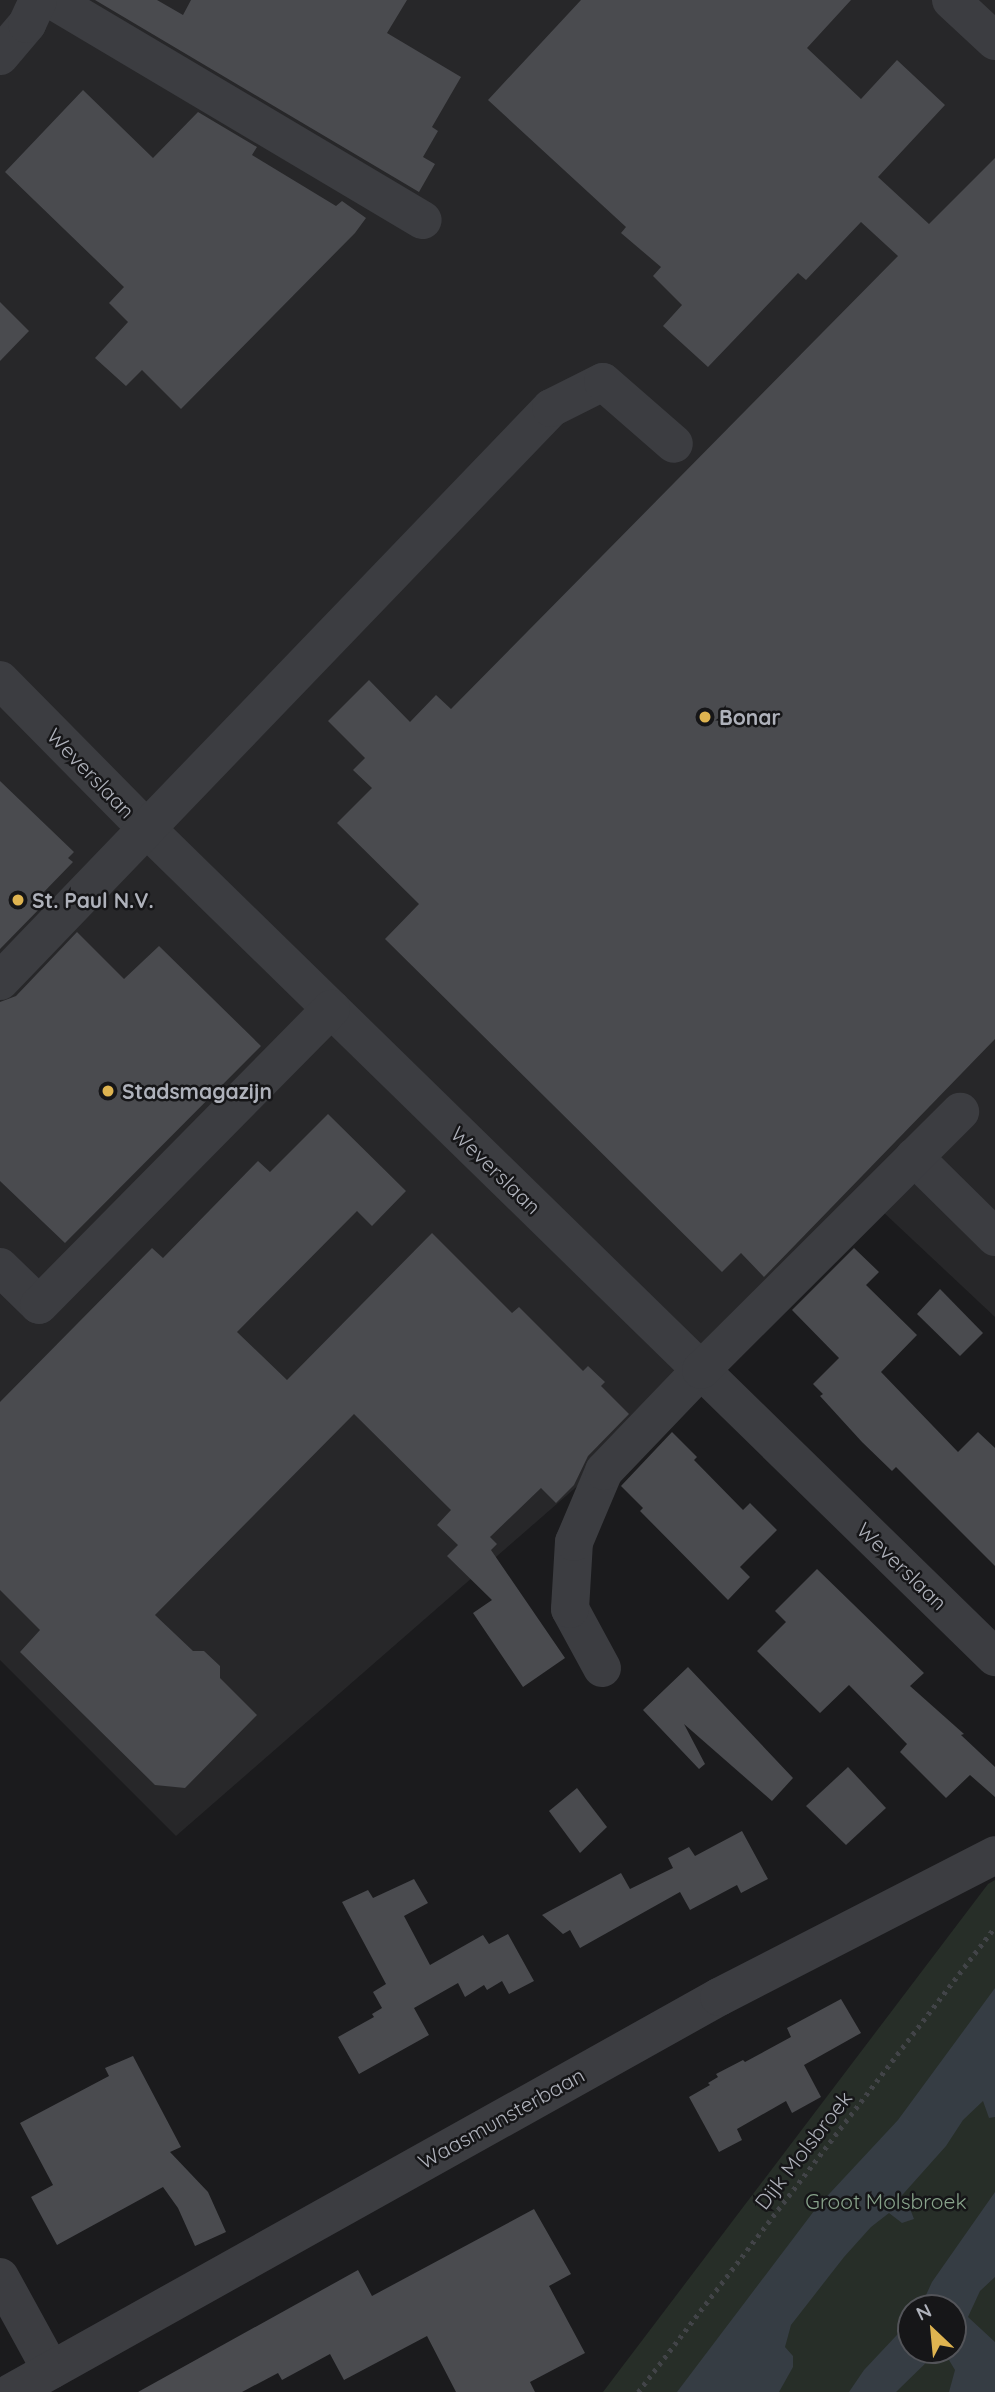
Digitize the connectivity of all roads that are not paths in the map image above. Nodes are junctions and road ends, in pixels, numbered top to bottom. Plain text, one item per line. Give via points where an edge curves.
1 (38, 0) edge
2 (52, 0) edge
3 (951, 0) edge
4 (995, 41) edge
5 (0, 56) edge
6 (423, 220) dead end
7 (674, 444) dead end
8 (0, 680) edge
9 (148, 830) junction
10 (0, 981) edge
11 (331, 1009) junction
12 (960, 1112) dead end
13 (914, 1157) junction
14 (995, 1237) edge
15 (0, 1267) edge
16 (701, 1370) junction
17 (995, 1657) edge
18 (602, 1668) dead end
19 (995, 1855) edge
20 (0, 2277) edge
21 (51, 2371) junction
22 (12, 2392) edge

1 - 5 street via 27,24
2 - 6 street
3 - 4 street
7 - 9 street via 603,382 551,408
8 - 9 street, Weverslaan
9 - 10 street
9 - 11 street, Weverslaan
11 - 15 street via 39,1305
11 - 16 street, Weverslaan
12 - 13 street
13 - 14 street
13 - 16 street
16 - 17 street, Weverslaan
16 - 18 street via 604,1471 574,1542 569,1609
19 - 21 street, Waasmunsterbaan via 719,1997
20 - 21 street
21 - 22 street, Waasmunsterbaan

